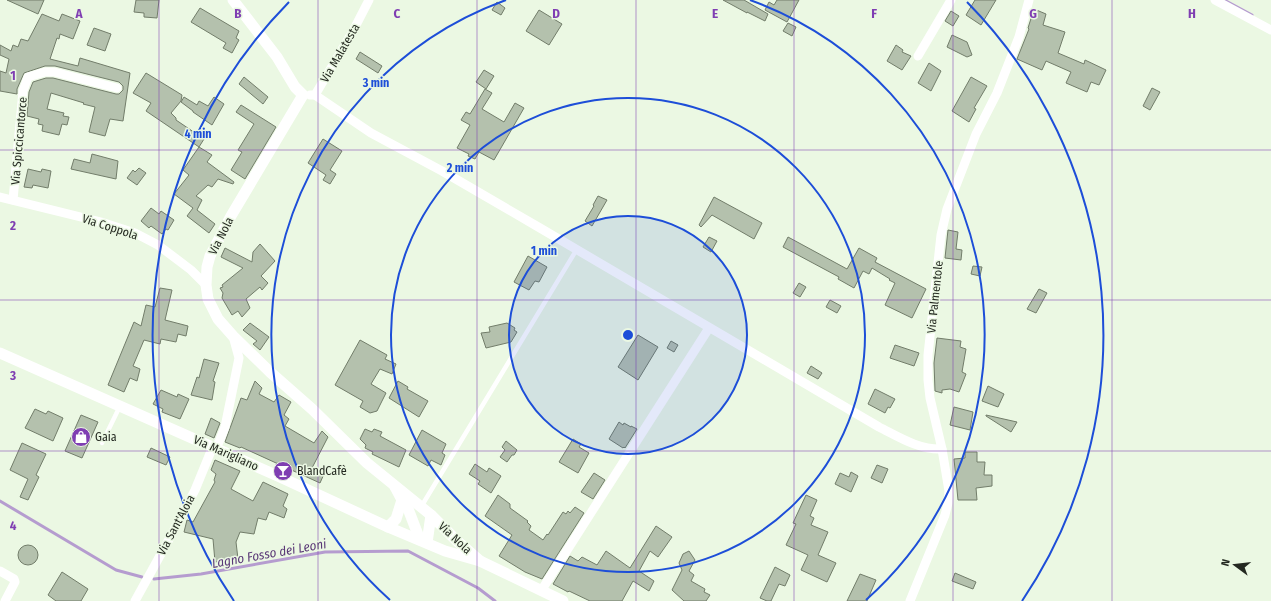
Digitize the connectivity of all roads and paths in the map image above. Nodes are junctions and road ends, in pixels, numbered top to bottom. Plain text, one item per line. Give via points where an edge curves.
1 (233, 0) edge
2 (369, 0) edge
3 (951, 0) edge
4 (1029, 0) edge
5 (1215, 0) edge
6 (1271, 30) edge
7 (918, 56) dead end
8 (117, 88) dead end
9 (303, 95) junction
10 (315, 95) junction
11 (0, 196) edge
12 (13, 200) junction
13 (577, 250) junction
14 (206, 284) junction
15 (709, 328) junction
16 (233, 336) junction
17 (0, 353) edge
18 (120, 406) junction
19 (102, 443) dead end
20 (214, 448) junction
21 (942, 449) junction
22 (393, 485) junction
23 (402, 500) junction
24 (421, 507) junction
25 (431, 515) junction
26 (388, 527) junction
27 (423, 542) junction
28 (480, 561) junction
29 (0, 571) edge
30 (541, 591) junction
31 (5, 601) edge
32 (134, 601) edge
33 (563, 601) edge
34 (910, 601) edge

1 - 9 street
2 - 10 street, Via Malatesta
3 - 7 street
4 - 21 street, Via Palmentole via 1017,42 997,94 976,134 947,209 941,235 928,356 928,380
5 - 6 street
8 - 12 street, Via Spiccicantorce via 54,72 28,77 23,91
9 - 10 street, Via Malatesta
9 - 14 street, Via Nola via 220,236 210,256
10 - 13 street via 371,133 442,171
11 - 12 street, Via Coppola
12 - 14 street, Via Coppola via 135,233 158,245
13 - 15 street
13 - 24 lane
14 - 16 street, Via Nola via 208,299 218,319
15 - 21 street via 879,427 931,450
15 - 30 street
16 - 20 street, Via Sant'Aloia via 239,358 225,427
16 - 22 street, Via Nola
17 - 18 street, Via Marigliano
18 - 19 lane
18 - 20 street, Via Marigliano
20 - 26 street, Via Marigliano
20 - 32 street, Via Sant'Aloia via 195,490
21 - 34 street, Via Palmentole via 948,502
22 - 23 street, Via Nola
22 - 24 street, Via Nola
23 - 26 street via 396,519
23 - 27 street, Via Nola
24 - 25 street, Via Nola
25 - 27 street, Via Nola
25 - 28 street, Via Nola
26 - 27 street, Via Marigliano
27 - 28 street, Via Marigliano
28 - 30 street, Via Marigliano
29 - 31 street via 15,582
30 - 33 street, Via Marigliano

